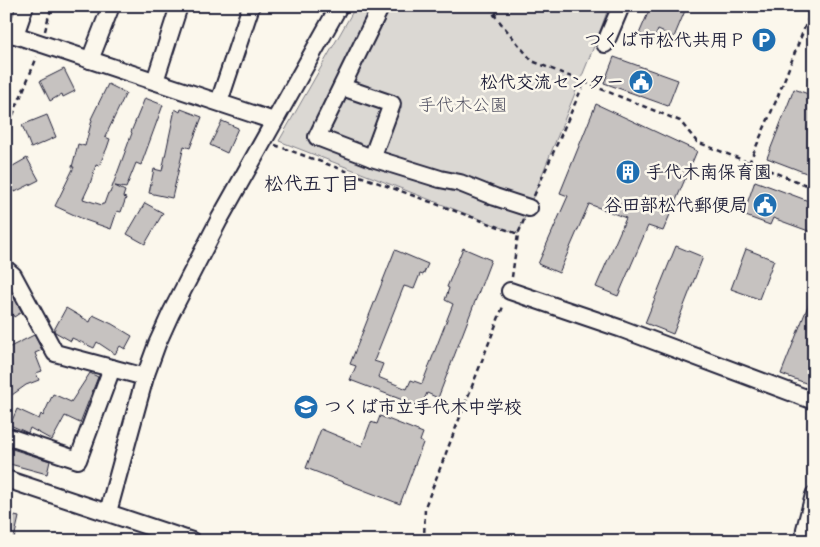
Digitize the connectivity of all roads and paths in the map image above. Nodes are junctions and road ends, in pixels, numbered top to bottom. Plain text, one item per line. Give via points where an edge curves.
1 (25, 6) edge
2 (53, 6) edge
3 (111, 6) edge
4 (180, 6) edge
5 (251, 6) edge
6 (338, 6) edge
7 (381, 6) edge
8 (489, 6) edge
9 (499, 6) edge
10 (620, 6) edge
11 (813, 6) edge
12 (495, 16) junction
13 (11, 33) edge
14 (42, 44) junction
15 (605, 44) dead end
16 (90, 60) junction
17 (154, 81) junction
18 (584, 83) junction
19 (342, 87) junction
20 (219, 102) junction
21 (274, 121) junction
22 (6, 132) edge
23 (372, 158) junction
24 (750, 163) junction
25 (814, 188) edge
26 (530, 208) junction
27 (6, 269) edge
28 (510, 291) junction
29 (112, 368) junction
30 (144, 377) junction
31 (814, 401) edge
32 (6, 436) edge
33 (6, 479) edge
34 (814, 495) edge
35 (108, 512) junction
36 (808, 534) edge
37 (192, 541) edge
38 (424, 541) edge

1 - 13 street
2 - 14 path
3 - 16 street
4 - 17 street
5 - 20 street
6 - 21 street
7 - 19 street
8 - 12 path
9 - 12 path
10 - 15 street
11 - 24 path
12 - 18 path via 532,61
13 - 14 street
14 - 16 street
14 - 22 path
16 - 17 street
17 - 20 street
18 - 24 path via 680,121 697,142
18 - 26 path
19 - 23 street via 392,104
19 - 23 street via 317,138
20 - 21 street
21 - 30 street via 171,313
23 - 26 street via 460,183
24 - 25 path
26 - 28 path via 518,234
27 - 29 street via 13,275 55,353
28 - 31 street
28 - 38 path via 425,507
29 - 30 street
29 - 32 street via 78,460
30 - 35 street
33 - 35 street
34 - 36 street
35 - 37 street

